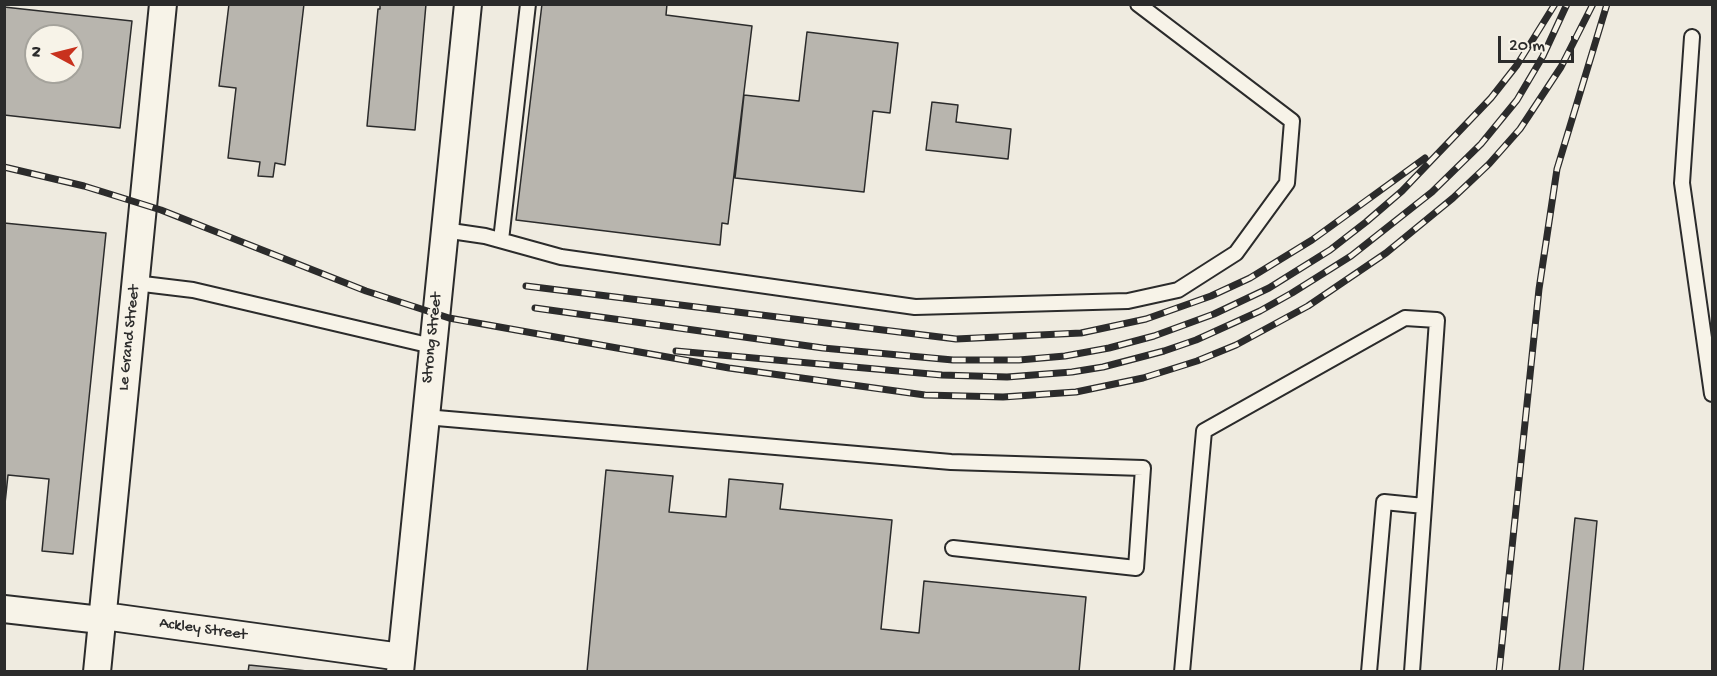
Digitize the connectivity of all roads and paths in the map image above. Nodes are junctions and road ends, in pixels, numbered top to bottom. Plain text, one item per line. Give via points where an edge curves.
1 (164, 4) edge
2 (468, 4) edge
3 (528, 4) edge
4 (1138, 4) edge
5 (1692, 37) dead end
6 (444, 230) junction
7 (501, 240) junction
8 (135, 283) junction
9 (432, 346) junction
10 (1713, 394) edge
11 (425, 417) junction
12 (1424, 506) junction
13 (953, 548) dead end
14 (4, 609) edge
15 (102, 618) junction
16 (400, 664) edge
17 (97, 672) edge
18 (1182, 672) edge
19 (1369, 672) edge
20 (1412, 672) edge

1 - 8 street, Le Grand Street
2 - 6 street, Strong Street
3 - 7 lane
4 - 7 lane via 1292,121 1287,183 1236,253 1178,290 1128,301 915,307 561,257
5 - 10 lane via 1682,183
6 - 7 lane
6 - 9 street, Strong Street
8 - 9 lane via 193,290
8 - 15 street, Le Grand Street
9 - 11 street, Strong Street
11 - 13 lane via 951,462 1143,468 1137,568
11 - 16 street, Strong Street
12 - 18 lane via 1437,320 1405,318 1204,431
12 - 19 lane via 1384,502
12 - 20 lane
14 - 15 street, Ackley Street
15 - 16 street, Ackley Street
15 - 17 street, Le Grand Street

